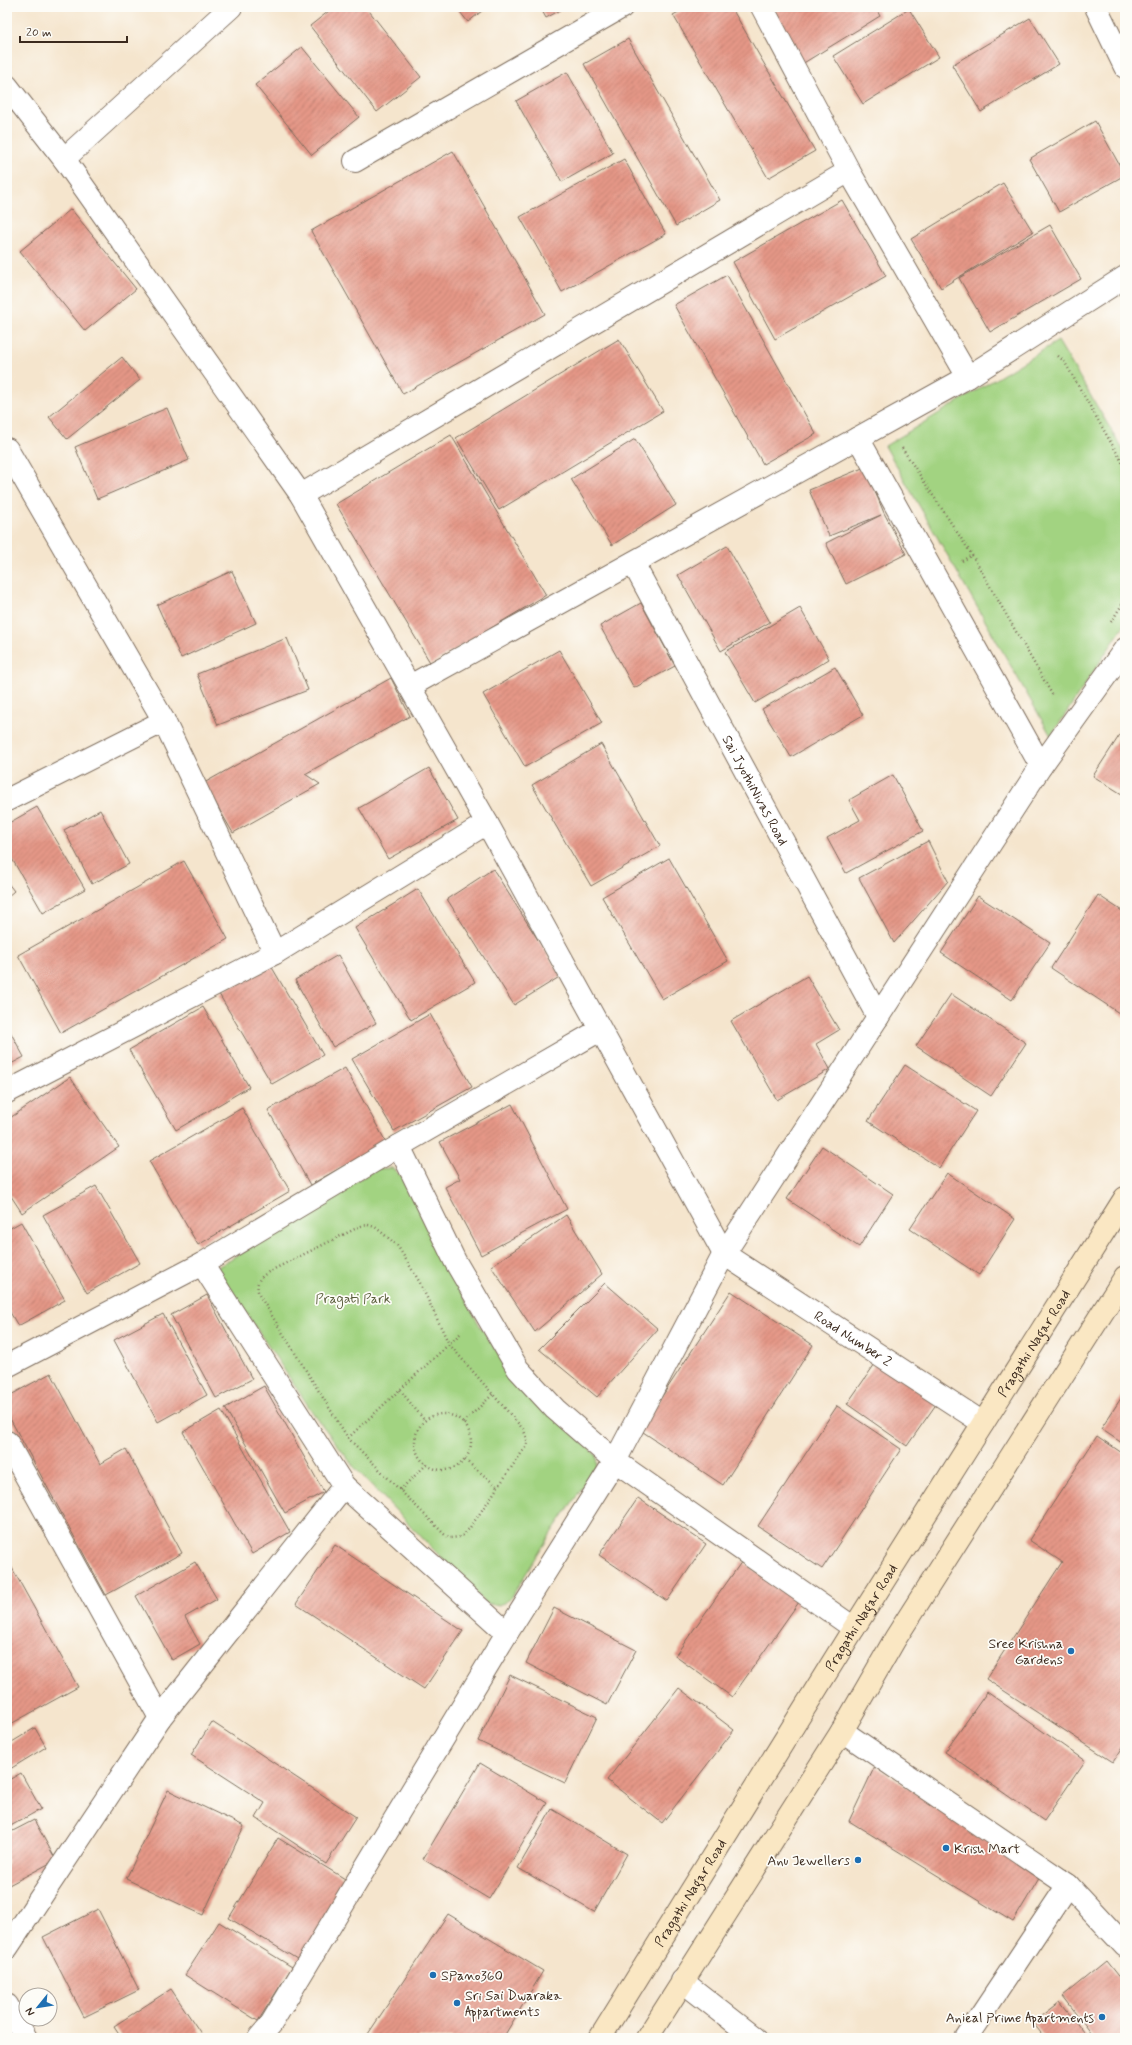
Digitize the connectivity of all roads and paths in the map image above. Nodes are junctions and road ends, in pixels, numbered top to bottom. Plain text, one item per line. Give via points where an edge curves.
1 (231, 7) edge
2 (622, 7) edge
3 (762, 7) edge
4 (1100, 8) edge
5 (1125, 66) edge
6 (7, 86) edge
7 (64, 159) junction
8 (355, 161) dead end
9 (849, 171) junction
10 (1125, 277) edge
11 (1053, 354) dead end
12 (968, 377) junction
13 (858, 438) junction
14 (902, 444) dead end
15 (7, 449) edge
16 (1125, 467) edge
17 (301, 495) junction
18 (633, 563) junction
19 (1125, 600) edge
20 (1108, 627) dead end
21 (1125, 649) edge
22 (410, 686) junction
23 (1056, 698) dead end
24 (164, 721) junction
25 (1041, 766) junction
26 (7, 800) edge
27 (487, 823) junction
28 (275, 953) junction
29 (878, 1017) junction
30 (600, 1030) junction
31 (7, 1092) edge
32 (399, 1146) junction
33 (1125, 1198) edge
34 (724, 1254) junction
35 (202, 1264) junction
36 (1125, 1278) edge
37 (449, 1344) junction
38 (7, 1366) edge
39 (400, 1390) junction
40 (492, 1394) junction
41 (424, 1421) junction
42 (463, 1423) junction
43 (983, 1423) junction
44 (348, 1438) junction
45 (7, 1442) edge
46 (465, 1460) junction
47 (616, 1461) junction
48 (427, 1464) junction
49 (344, 1486) junction
50 (498, 1487) junction
51 (400, 1490) junction
52 (854, 1628) junction
53 (507, 1633) junction
54 (160, 1718) junction
55 (842, 1731) junction
56 (1068, 1885) junction
57 (1125, 1946) edge
58 (7, 1948) edge
59 (682, 1981) junction
60 (7, 2005) edge
61 (26, 2038) edge
62 (259, 2038) edge
63 (600, 2038) edge
64 (647, 2038) edge
65 (755, 2038) edge
66 (966, 2038) edge

1 - 7 street
2 - 8 street
3 - 9 street
4 - 5 street
6 - 7 street
7 - 17 street
9 - 12 street
9 - 17 street
10 - 12 street
11 - 16 path via 1064,361
12 - 13 street
13 - 18 street
13 - 25 street
14 - 23 path via 902,450 972,555
15 - 24 street
17 - 22 street
18 - 22 street
18 - 29 street, Sai JyothiNivas Road
19 - 20 path
21 - 25 street
22 - 27 street
24 - 26 street
24 - 28 street
25 - 29 street
27 - 28 street
27 - 30 street
28 - 31 street
29 - 34 street
30 - 32 street
30 - 34 street
32 - 35 street
32 - 47 street via 455,1261 518,1369 555,1409
33 - 43 main road, Pragathi Nagar Road
34 - 43 street, Road Number 2
34 - 47 street
35 - 38 street
35 - 49 street
36 - 55 main road via 895,1639
37 - 39 path
37 - 40 path
37 - 44 path via 419,1282 397,1245 376,1227 361,1226 259,1278 257,1284 261,1300
39 - 41 path
39 - 44 path
40 - 42 path
40 - 50 path via 523,1429 527,1438 527,1445
41 - 42 path via 440,1415 457,1417
41 - 48 path via 418,1431 416,1443 421,1459
42 - 46 path via 472,1441
43 - 52 main road, Pragathi Nagar Road
44 - 51 path
45 - 54 street
46 - 48 path via 447,1470 440,1470
46 - 50 path
47 - 52 street
47 - 53 street
48 - 51 path
49 - 53 street
49 - 54 street
50 - 51 path via 469,1530 456,1538 444,1534
52 - 63 main road, Pragathi Nagar Road
53 - 62 street via 271,2024
54 - 58 street
55 - 56 street
55 - 59 main road
56 - 57 street
56 - 66 street
59 - 64 main road
59 - 65 street
60 - 61 street

